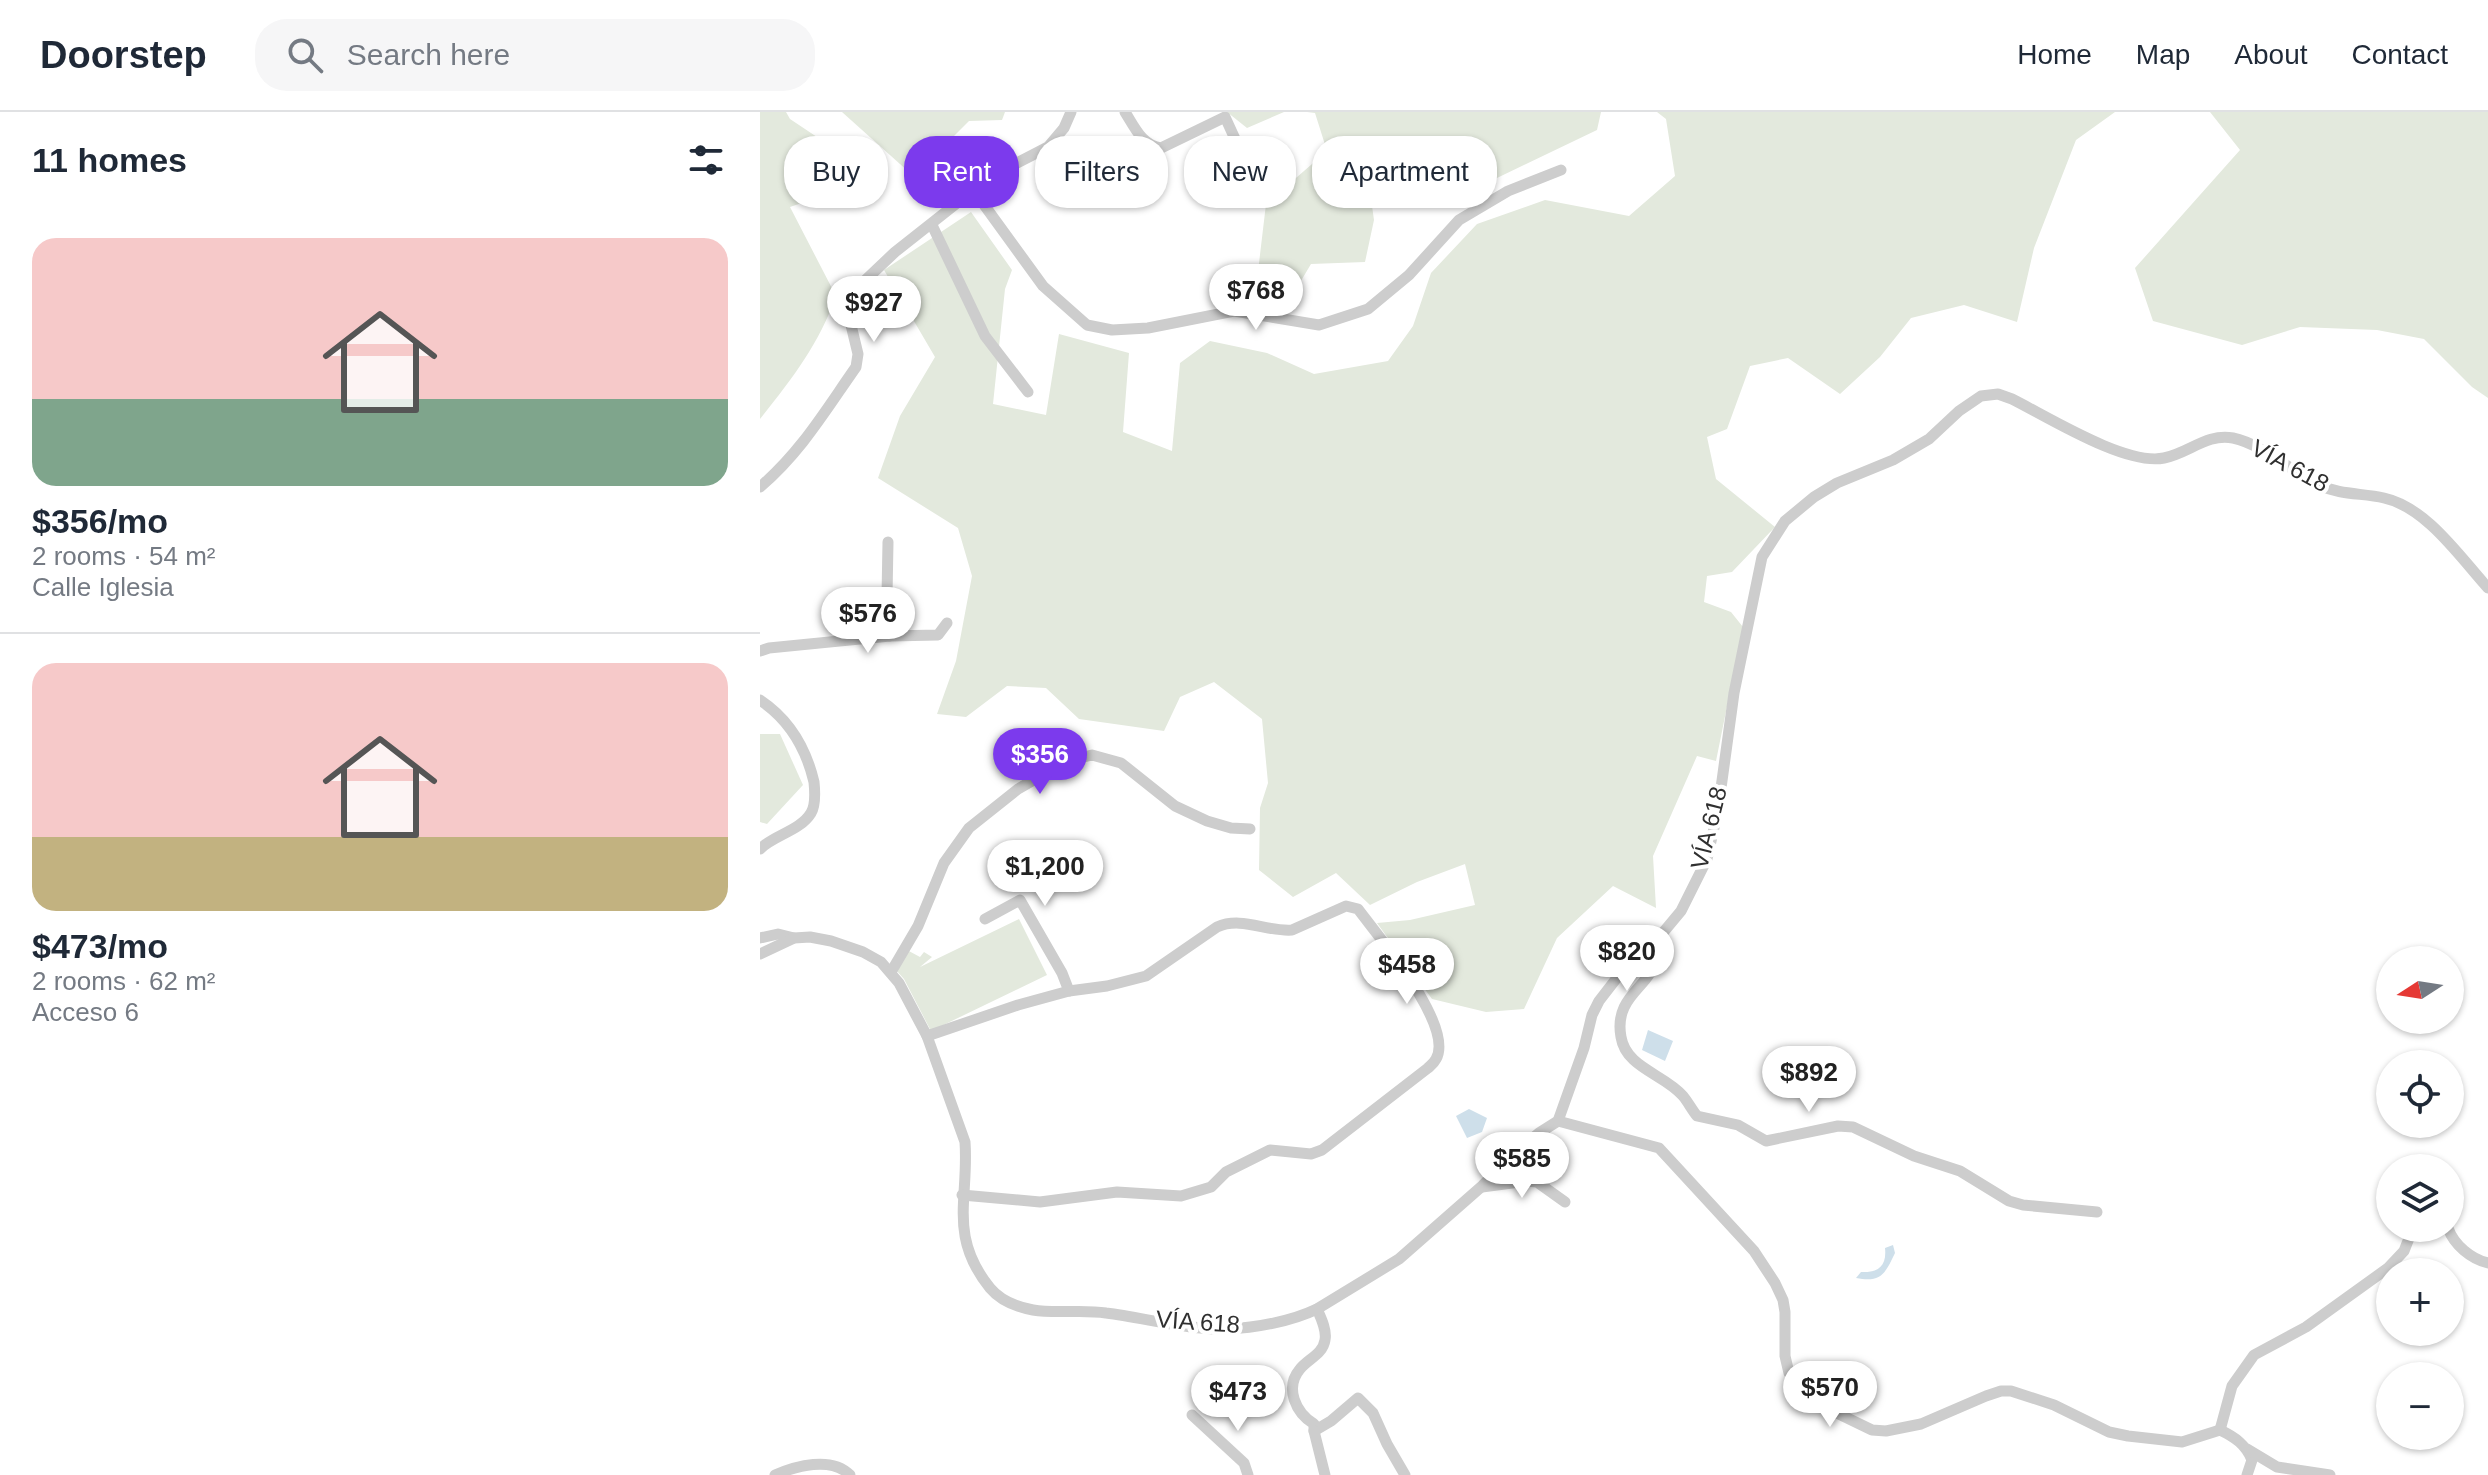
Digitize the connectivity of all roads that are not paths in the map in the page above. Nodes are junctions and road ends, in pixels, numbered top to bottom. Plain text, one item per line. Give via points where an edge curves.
1 (1071, 112) edge
2 (1125, 112) edge
3 (1186, 136) edge
4 (1234, 136) edge
5 (1184, 137) edge
6 (1019, 162) edge
7 (1561, 170) dead end
8 (953, 208) edge
9 (986, 208) edge
10 (932, 225) junction
11 (1028, 392) dead end
12 (760, 487) edge
13 (888, 542) dead end
14 (2488, 588) edge
15 (947, 623) dead end
16 (890, 636) junction
17 (760, 651) edge
18 (760, 700) edge
19 (1250, 829) dead end
20 (760, 849) edge
21 (985, 919) dead end
22 (760, 938) edge
23 (794, 938) junction
24 (1651, 947) junction
25 (760, 954) edge
26 (891, 972) junction
27 (1069, 991) junction
28 (927, 1036) junction
29 (1558, 1121) junction
30 (1481, 1187) junction
31 (962, 1195) junction
32 (1565, 1202) dead end
33 (2097, 1212) dead end
34 (2408, 1242) edge
35 (2456, 1242) edge
36 (2488, 1263) edge
37 (1317, 1309) junction
38 (1192, 1415) dead end
39 (2220, 1430) junction
40 (1314, 1431) junction
41 (2246, 1448) junction
42 (775, 1475) edge
43 (850, 1475) edge
44 (1248, 1475) edge
45 (1325, 1475) edge
46 (1405, 1475) edge
47 (2247, 1475) edge
48 (2330, 1475) edge

1 - 6 street via 1048,147
2 - 5 street via 1151,146 1161,148
3 - 4 street via 1225,117
7 - 9 street via 1508,191 1459,220 1409,275 1368,309 1319,325 1234,311 1148,328 1087,325 1043,286
8 - 10 street
10 - 11 street via 985,336
10 - 12 street via 856,289 850,309 856,367 811,435
13 - 16 street
14 - 24 street, VÍA 618 via 2409,507 2335,491 2234,438 2215,437 2164,458 2143,458 2108,447 2012,399 1981,396 1929,439 1814,497 1785,521 1762,557 1707,859 1681,911
15 - 16 street via 938,635
16 - 17 street
18 - 20 street via 783,718 803,746 815,788 812,813
19 - 26 street via 1207,821 1175,806 1121,763 1092,755 1067,761 1018,789 969,828 944,863 918,926
21 - 27 street via 1020,900
22 - 23 street, VÍA 618
23 - 25 street
23 - 26 street, VÍA 618 via 831,941 863,952
24 - 29 street, VÍA 618 via 1623,970 1599,1001
24 - 33 street via 1651,972 1623,1007 1621,1038 1626,1054 1683,1096 1697,1116 1738,1125 1766,1141 1853,1127 1960,1171 2009,1201
26 - 28 street, VÍA 618
27 - 28 street
27 - 31 street via 1146,976 1225,923 1292,930 1346,906 1358,909 1424,1000 1434,1023 1437,1058 1322,1150 1270,1150 1226,1172 1211,1187 1181,1196 1117,1192 1040,1202
28 - 31 street, VÍA 618 via 965,1142
29 - 30 street, VÍA 618
29 - 39 street via 1659,1148 1754,1251 1775,1283 1785,1312 1789,1373 1800,1389 1812,1401 1872,1430 1921,1424 2001,1391 2054,1405 2128,1436 2182,1442
30 - 32 street via 1537,1182
30 - 37 street, VÍA 618 via 1399,1259
31 - 37 street, VÍA 618 via 964,1240 977,1269 1002,1299 1019,1306 1228,1329
34 - 39 street via 2388,1268 2306,1327 2254,1355 2232,1386
35 - 36 street
37 - 40 street via 1325,1341 1299,1369 1292,1389
38 - 44 street via 1244,1463
39 - 41 street
40 - 45 street
40 - 46 street via 1358,1398 1373,1413
41 - 47 street via 2252,1460
41 - 48 street via 2277,1467
42 - 43 street via 808,1465 833,1466

